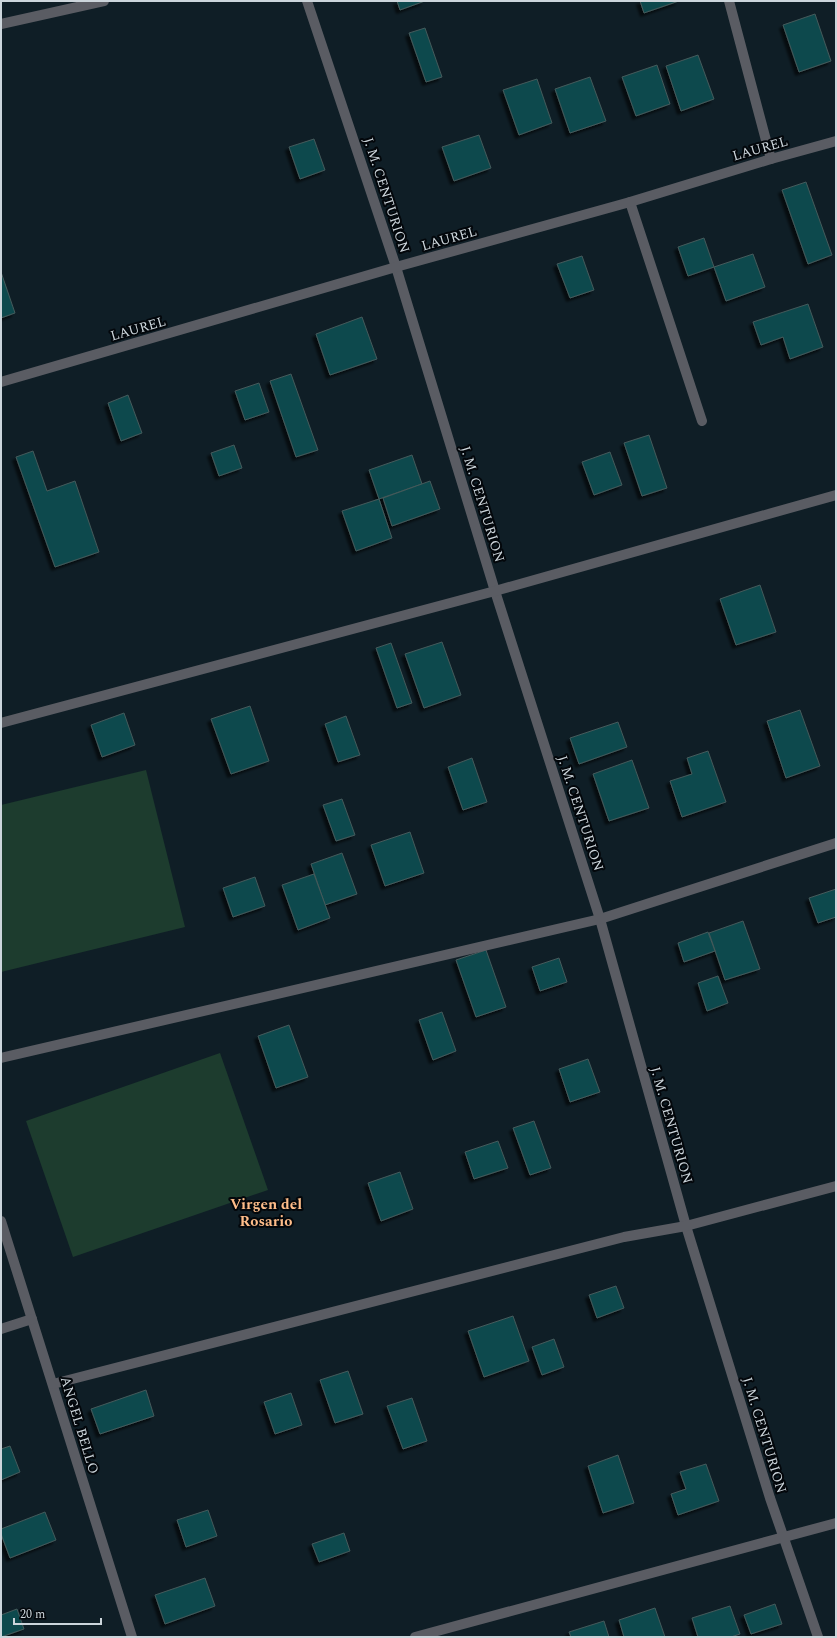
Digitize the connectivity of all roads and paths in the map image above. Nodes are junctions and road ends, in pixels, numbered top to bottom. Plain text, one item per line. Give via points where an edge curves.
1 (104, 1) edge
2 (307, 1) edge
3 (729, 1) edge
4 (1, 24) edge
5 (836, 142) edge
6 (771, 159) junction
7 (630, 202) junction
8 (396, 267) junction
9 (1, 382) edge
10 (702, 421) dead end
11 (836, 495) edge
12 (495, 592) junction
13 (1, 723) edge
14 (836, 843) edge
15 (600, 918) junction
16 (1, 1058) edge
17 (836, 1186) edge
18 (1, 1221) edge
19 (686, 1226) junction
20 (32, 1319) junction
21 (1, 1330) edge
22 (53, 1384) junction
23 (836, 1523) edge
24 (783, 1537) junction
25 (132, 1637) edge
26 (416, 1637) edge
27 (818, 1637) edge

1 - 4 street
2 - 8 street, J. M. CENTURION
3 - 6 street
5 - 6 street, LAUREL
6 - 7 street, LAUREL
7 - 8 street, LAUREL
7 - 10 street
8 - 9 street, LAUREL
8 - 12 street, J. M. CENTURION
11 - 12 street
12 - 13 street
12 - 15 street, J. M. CENTURION
14 - 15 street
15 - 16 street
15 - 19 street, J. M. CENTURION
17 - 19 street
18 - 20 street, ANGEL BELLO
19 - 22 street via 624,1237
19 - 24 street, J. M. CENTURION
20 - 21 street
20 - 22 street, ANGEL BELLO
22 - 25 street, ANGEL BELLO
23 - 24 street
24 - 26 street
24 - 27 street, J. M. CENTURION

